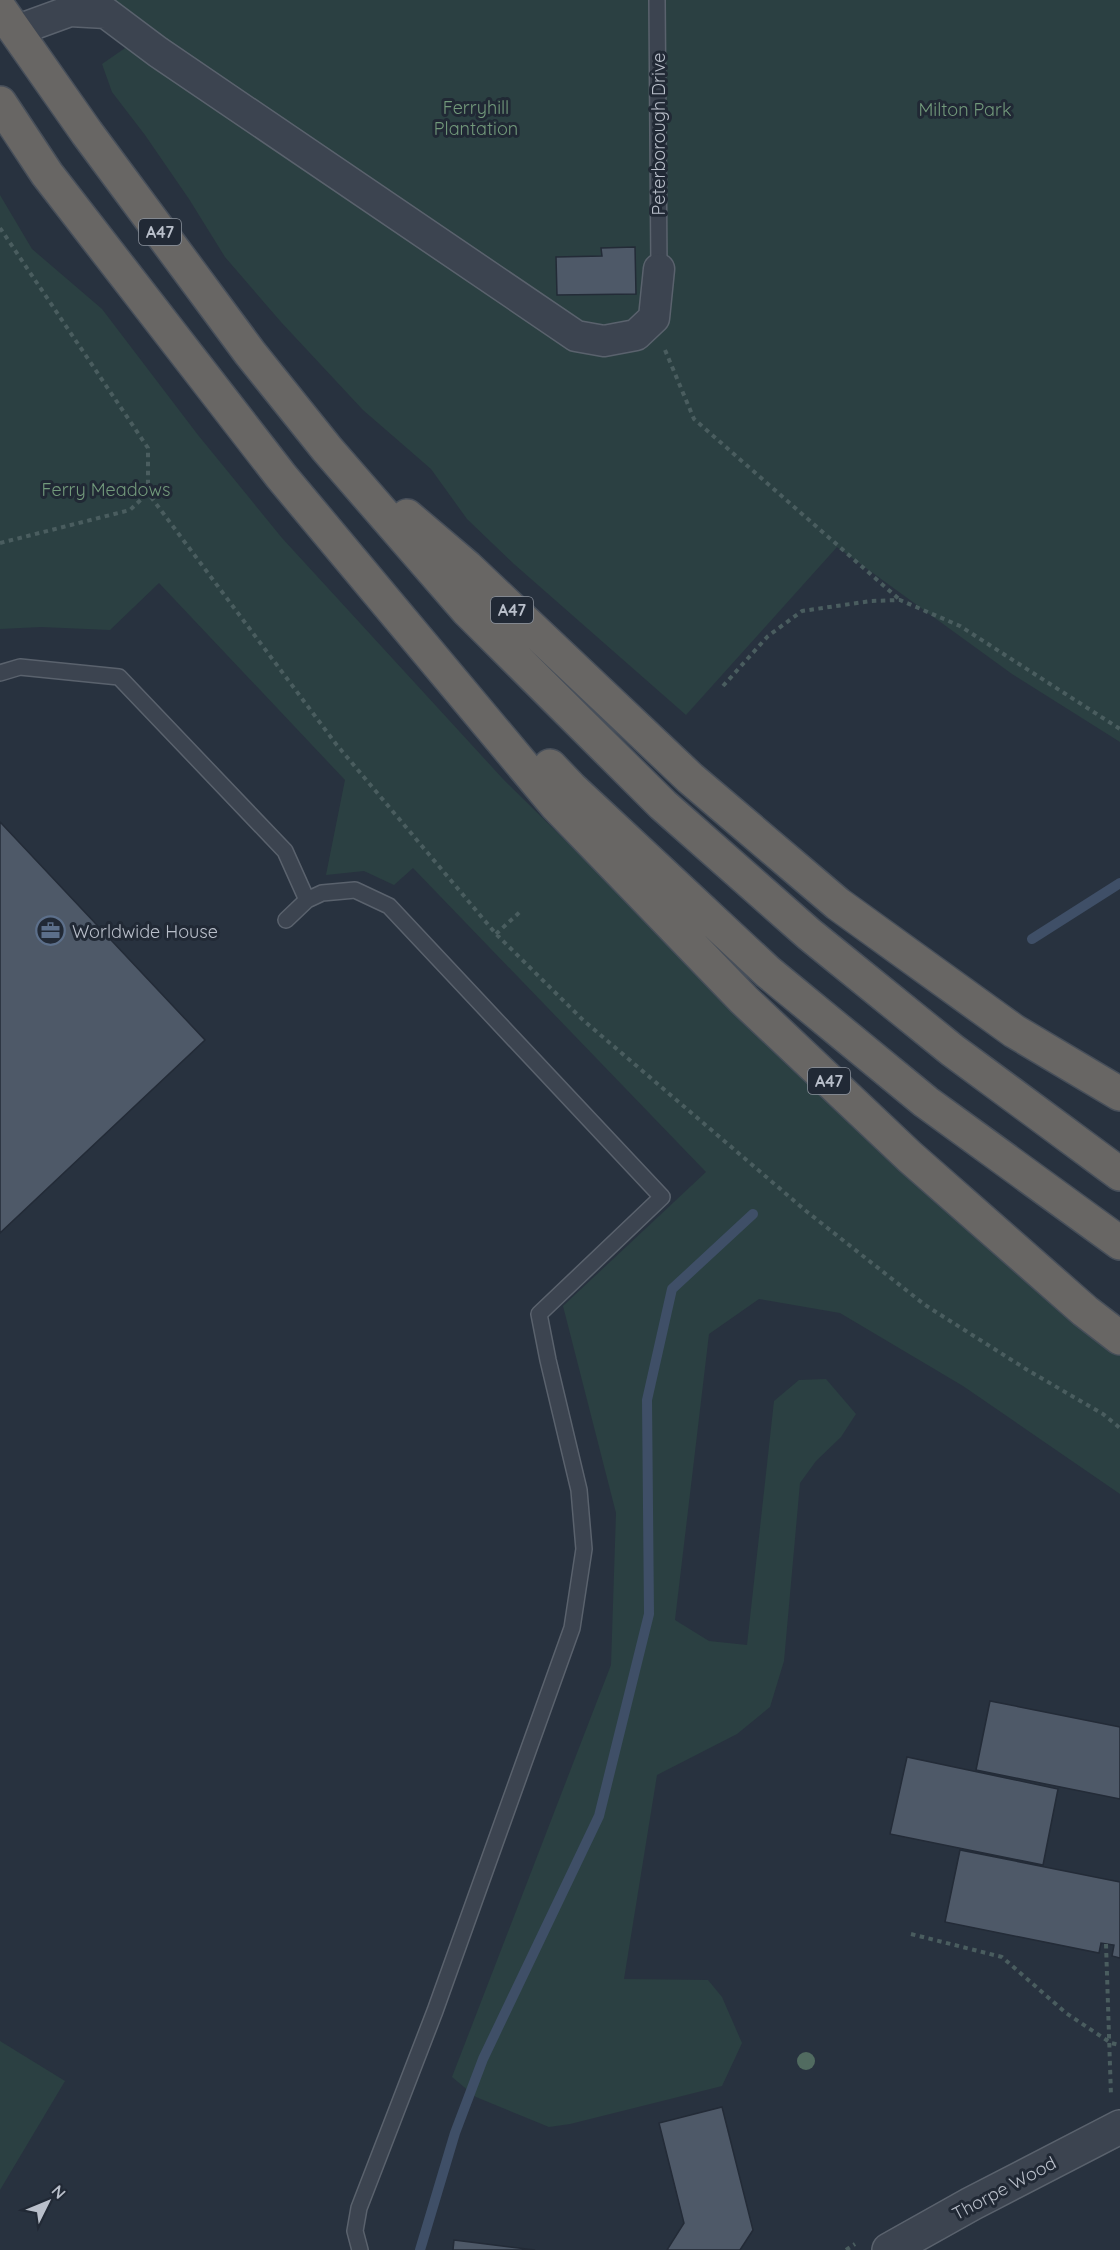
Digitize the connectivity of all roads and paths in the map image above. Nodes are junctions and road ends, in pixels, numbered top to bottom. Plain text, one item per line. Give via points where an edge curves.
1 (657, 0) edge
2 (8, 20) edge
3 (0, 103) edge
4 (0, 228) edge
5 (658, 269) joint
6 (654, 318) junction
7 (327, 449) junction
8 (281, 476) junction
9 (148, 493) junction
10 (0, 543) edge
11 (900, 600) junction
12 (0, 673) edge
13 (723, 686) dead end
14 (1120, 729) edge
15 (307, 900) junction
16 (522, 910) dead end
17 (286, 920) dead end
18 (496, 934) junction
19 (1120, 1094) edge
20 (1120, 1174) edge
21 (1120, 1243) edge
22 (1120, 1338) edge
23 (1120, 1428) edge
24 (911, 1934) dead end
25 (1106, 1944) dead end
26 (1111, 2043) junction
27 (1120, 2045) edge
28 (1116, 2127) edge
29 (360, 2250) edge
30 (889, 2250) edge

1 - 5 lane, Peterborough Drive
2 - 6 street via 70,11 106,13 576,336 604,341 636,335
2 - 7 highway, A47 via 235,333
3 - 8 highway, A47 via 47,174
4 - 9 path via 148,448
5 - 6 street
6 - 11 path via 694,418
7 - 19 highway, A47 via 467,567 690,778 838,904 1014,1031
7 - 20 highway, A47 via 467,610 663,805 808,933 952,1050
8 - 21 highway, A47 via 571,788 768,972 926,1102
8 - 22 highway, A47 via 556,805 744,1000 910,1157
9 - 10 path via 130,510
9 - 18 path via 336,744
11 - 13 path via 802,611 768,636
11 - 14 path via 960,626
12 - 15 lane via 20,667 119,677 285,851
15 - 17 lane
15 - 29 lane via 322,893 355,890 389,906 662,1197 539,1314 579,1490 584,1549 572,1628 435,2011 359,2208 355,2231
16 - 18 path
18 - 23 path via 583,1020 888,1276 925,1305
24 - 26 path via 1002,1957 1066,2013
25 - 26 path
26 - 27 path
26 - 28 path
28 - 30 street, Thorpe Wood

